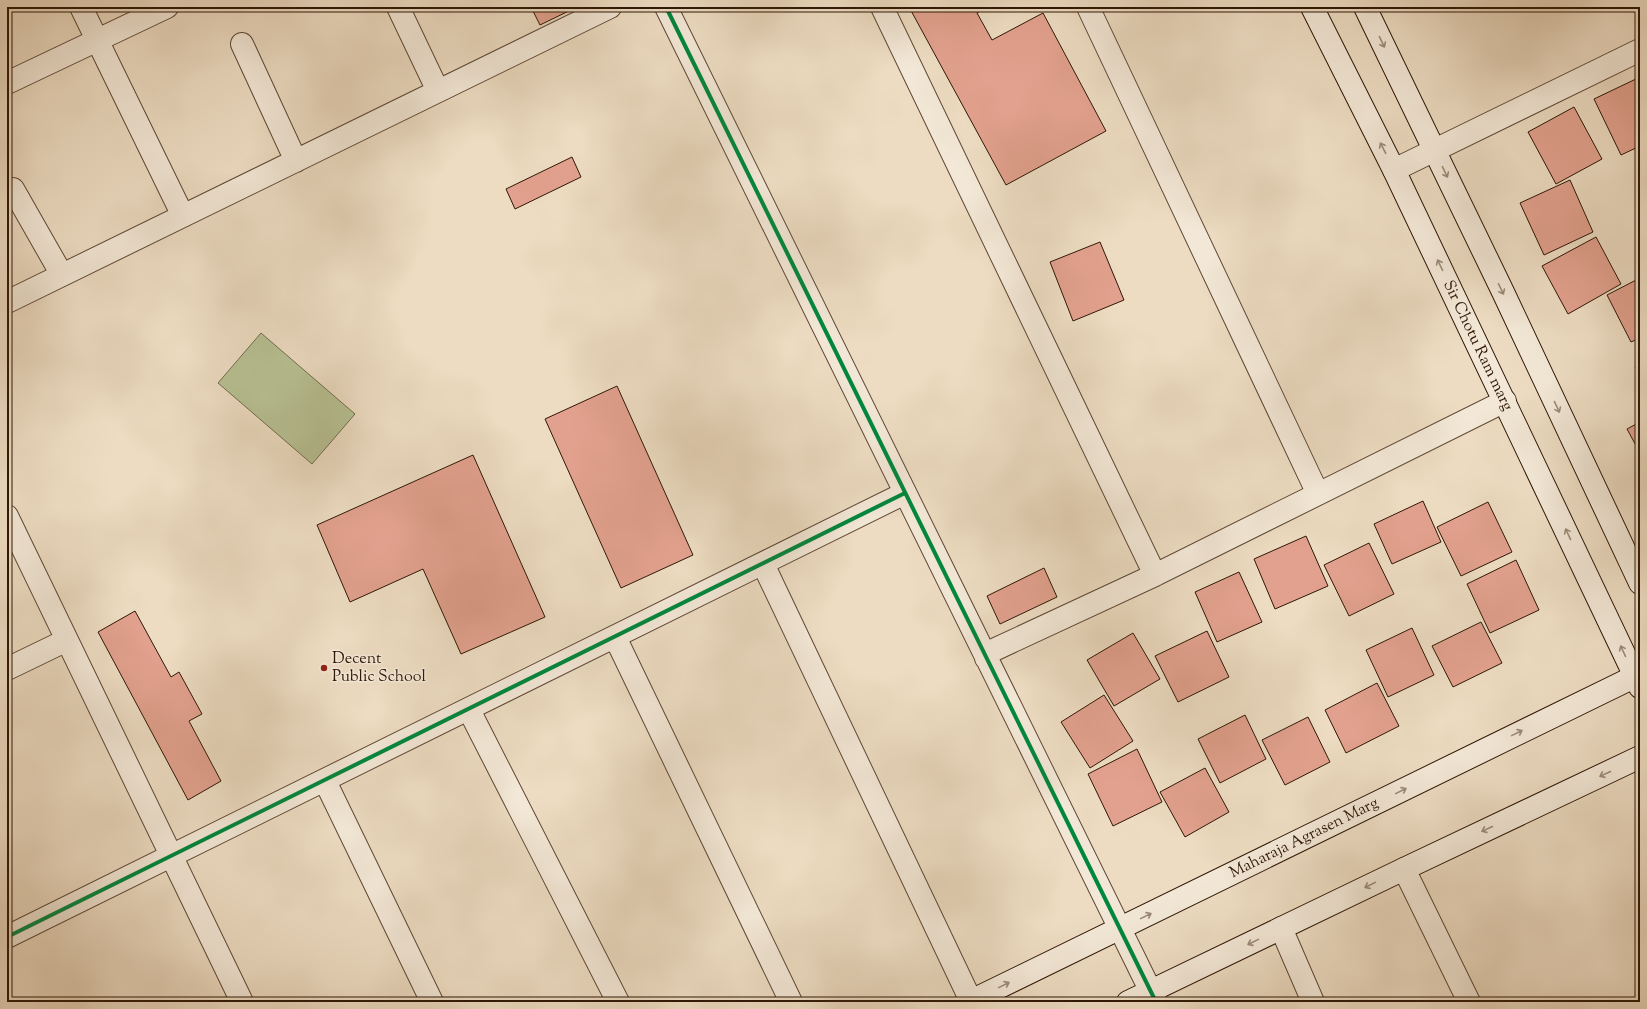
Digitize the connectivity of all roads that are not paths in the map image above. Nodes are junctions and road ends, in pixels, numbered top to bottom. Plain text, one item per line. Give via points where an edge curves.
1 (81, 7) edge
2 (167, 7) edge
3 (398, 7) edge
4 (610, 7) edge
5 (666, 7) edge
6 (882, 7) edge
7 (1088, 7) edge
8 (1312, 7) edge
9 (1365, 7) edge
10 (97, 40) junction
11 (242, 44) dead end
12 (1640, 50) edge
13 (7, 83) edge
14 (438, 91) junction
15 (1434, 150) junction
16 (296, 161) junction
17 (1394, 170) junction
18 (13, 189) dead end
19 (183, 216) junction
20 (62, 275) junction
21 (7, 302) edge
22 (1505, 401) junction
23 (905, 493) junction
24 (1318, 494) junction
25 (7, 516) edge
26 (763, 564) junction
27 (1155, 575) junction
28 (1640, 583) edge
29 (615, 637) junction
30 (67, 640) junction
31 (986, 658) junction
32 (7, 669) edge
33 (1638, 679) edge
34 (469, 710) junction
35 (1640, 757) edge
36 (325, 781) junction
37 (172, 857) junction
38 (1404, 869) junction
39 (1119, 928) junction
40 (1281, 928) junction
41 (7, 937) edge
42 (1153, 997) edge
43 (242, 1002) edge
44 (432, 1002) edge
45 (618, 1002) edge
46 (791, 1002) edge
47 (970, 1002) edge
48 (1128, 1002) edge
49 (1313, 1002) edge
50 (1469, 1002) edge

1 - 10 street
2 - 10 street
3 - 14 street
4 - 14 street
5 - 23 street
6 - 27 street
7 - 24 street
17 -> 8 street, Sir Chotu Ram marg
9 -> 15 street
10 - 13 street
10 - 19 street
11 - 16 street
12 - 15 street
14 - 16 street
15 - 17 street
15 -> 28 street
16 - 19 street
22 -> 17 street, Sir Chotu Ram marg
18 - 20 street
19 - 20 street
20 - 21 street
22 - 24 street
33 -> 22 street, Sir Chotu Ram marg
23 - 26 street
23 - 31 street
24 - 27 street
25 - 30 street
26 - 29 street
26 - 47 street
27 - 31 street via 985,654
29 - 34 street
29 - 46 street
30 - 32 street
30 - 37 street
31 - 39 street
39 -> 33 street, Maharaja Agrasen Marg
34 - 36 street
34 - 45 street
35 -> 38 street
36 - 37 street
36 - 44 street
37 - 41 street
37 - 43 street
38 -> 40 street
38 - 50 street
39 - 42 street
47 -> 39 street, Maharaja Agrasen Marg
40 -> 42 street
40 - 49 street
42 - 48 street

